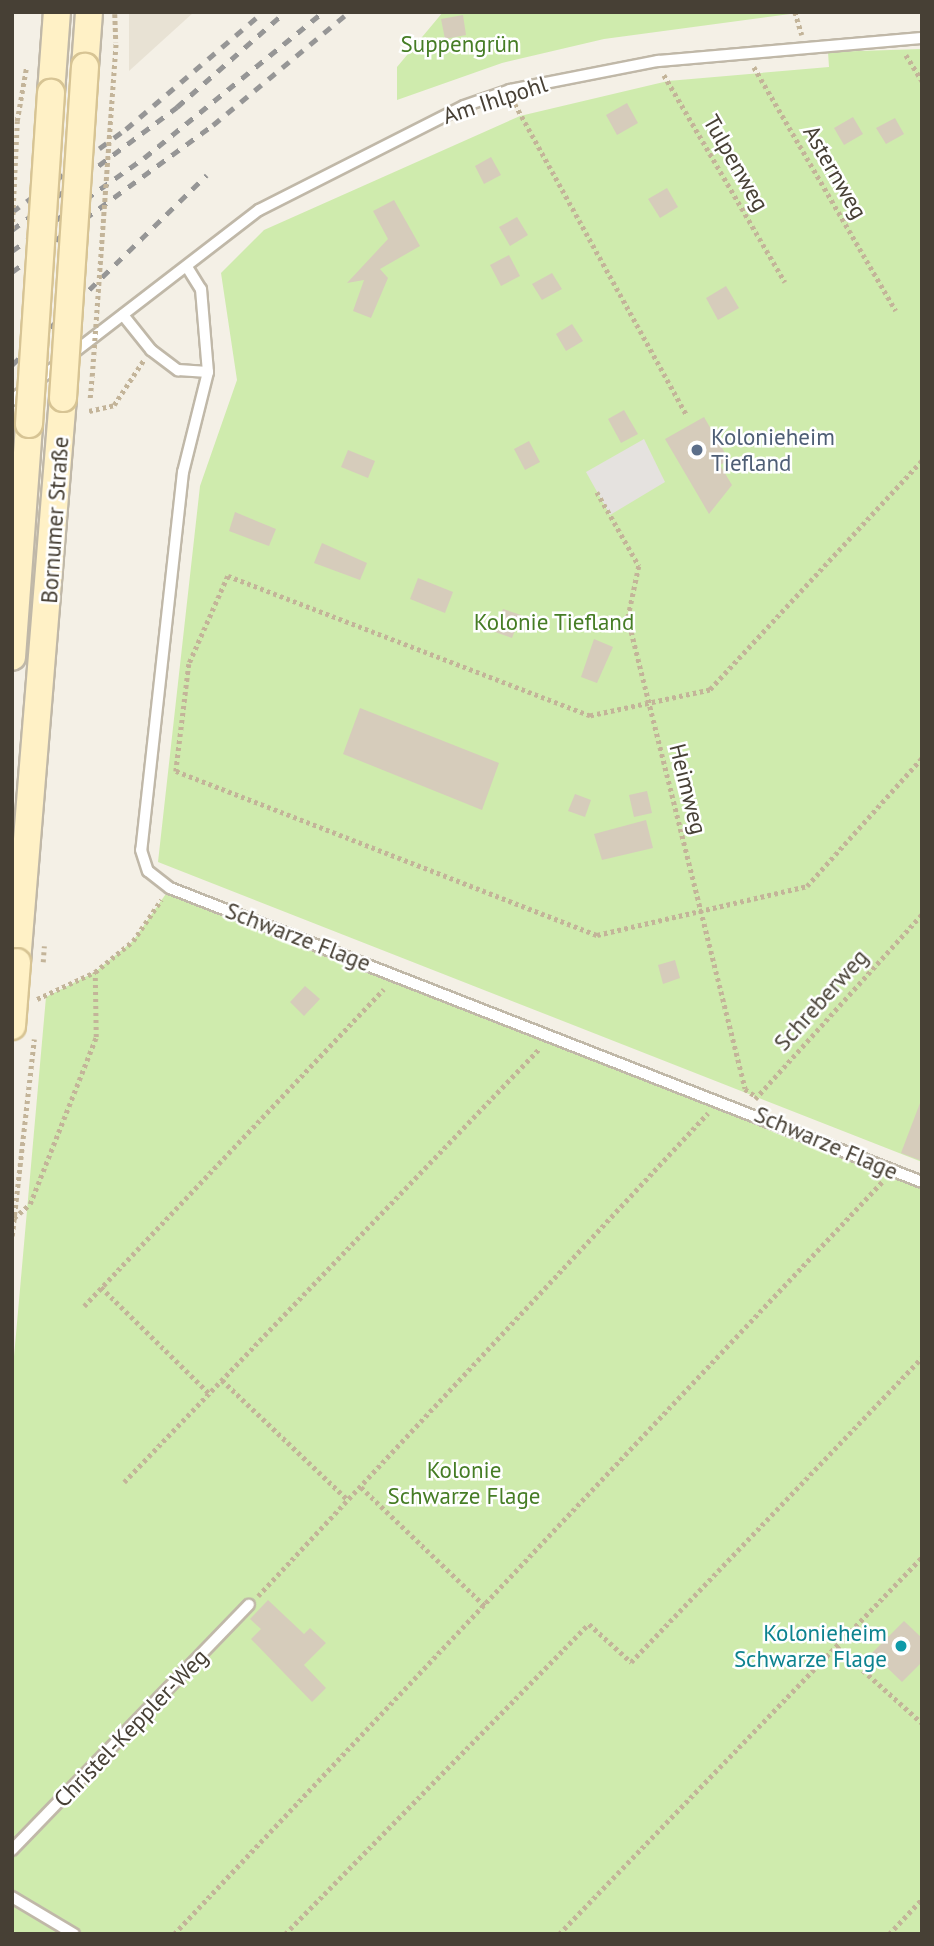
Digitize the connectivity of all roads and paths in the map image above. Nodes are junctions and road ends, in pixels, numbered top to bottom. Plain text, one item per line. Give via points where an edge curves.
1 (57, 12) edge
2 (89, 12) edge
3 (115, 12) edge
4 (795, 12) edge
5 (897, 38) junction
6 (922, 38) edge
7 (805, 46) junction
8 (746, 51) junction
9 (29, 53) dead end
10 (657, 61) junction
11 (922, 81) edge
12 (510, 90) junction
13 (12, 229) edge
14 (187, 267) junction
15 (785, 282) dead end
16 (896, 311) dead end
17 (123, 315) junction
18 (150, 350) junction
19 (208, 372) junction
20 (92, 376) dead end
21 (12, 400) edge
22 (89, 411) dead end
23 (687, 416) dead end
24 (922, 461) edge
25 (597, 492) dead end
26 (12, 657) edge
27 (650, 705) junction
28 (922, 758) edge
29 (170, 888) junction
30 (700, 911) junction
31 (922, 915) edge
32 (95, 972) junction
33 (397, 976) junction
34 (50, 992) dead end
35 (20, 1027) edge
36 (551, 1035) junction
37 (757, 1097) junction
38 (721, 1100) junction
39 (745, 1109) junction
40 (893, 1171) junction
41 (922, 1182) edge
42 (14, 1219) junction
43 (12, 1236) edge
44 (101, 1287) junction
45 (84, 1306) dead end
46 (922, 1357) edge
47 (222, 1380) junction
48 (209, 1393) junction
49 (124, 1482) dead end
50 (361, 1487) junction
51 (348, 1500) junction
52 (922, 1557) edge
53 (249, 1605) joint
54 (485, 1606) junction
55 (837, 1647) junction
56 (922, 1723) edge
57 (12, 1850) edge
58 (12, 1897) edge
59 (922, 1899) edge
60 (74, 1934) edge
61 (174, 1934) edge
62 (285, 1934) edge
63 (559, 1934) edge
64 (889, 1934) edge

1 - 26 main road, Bornumer Straße, bridge
2 - 35 main road, Bornumer Straße, bridge via 17,962
3 - 20 path, bridge
4 - 7 path
5 - 6 lane, Am Ihlpohl
5 - 7 lane, Am Ihlpohl
5 - 11 path
7 - 8 lane, Am Ihlpohl
8 - 10 lane, Am Ihlpohl
8 - 16 path, Asternweg
9 - 13 path, bridge via 17,121
10 - 12 lane, Am Ihlpohl
10 - 15 path, Tulpenweg
12 - 14 lane, Am Ihlpohl via 408,132 293,191
12 - 23 path
14 - 17 lane, Am Ihlpohl
14 - 19 lane, Schwarze Flage via 201,289
17 - 18 lane
17 - 21 lane, Am Ihlpohl
18 - 19 lane via 178,370
18 - 22 path via 114,405
19 - 29 lane, Schwarze Flage via 200,424 183,472 141,850 148,871
24 - 27 path via 710,690
25 - 27 path, Heimweg via 639,566 628,618
27 - 30 path, Heimweg
27 - 30 path via 590,716 228,576 189,664 176,771 597,936
28 - 30 path via 807,886
29 - 32 path via 133,941
29 - 33 lane, Schwarze Flage
30 - 37 path, Heimweg via 745,1089
31 - 37 path, Schreberweg
32 - 34 path
32 - 42 path via 96,1037 30,1204
33 - 36 lane, Schwarze Flage
33 - 44 path
35 - 42 path
36 - 38 lane, Schwarze Flage
36 - 47 path
37 - 39 path, Schreberweg
38 - 39 lane, Schwarze Flage
38 - 50 path
39 - 40 lane, Schwarze Flage
40 - 41 lane, Schwarze Flage
40 - 54 path
42 - 43 path
44 - 45 path
44 - 48 path
46 - 62 path via 631,1662 589,1624
47 - 48 path
47 - 51 path
48 - 49 path
50 - 51 path
50 - 54 path
51 - 53 path
52 - 55 path
53 - 57 lane, Christel-Keppler-Weg
54 - 61 path
55 - 56 path
55 - 63 path
58 - 60 lane
59 - 64 path

